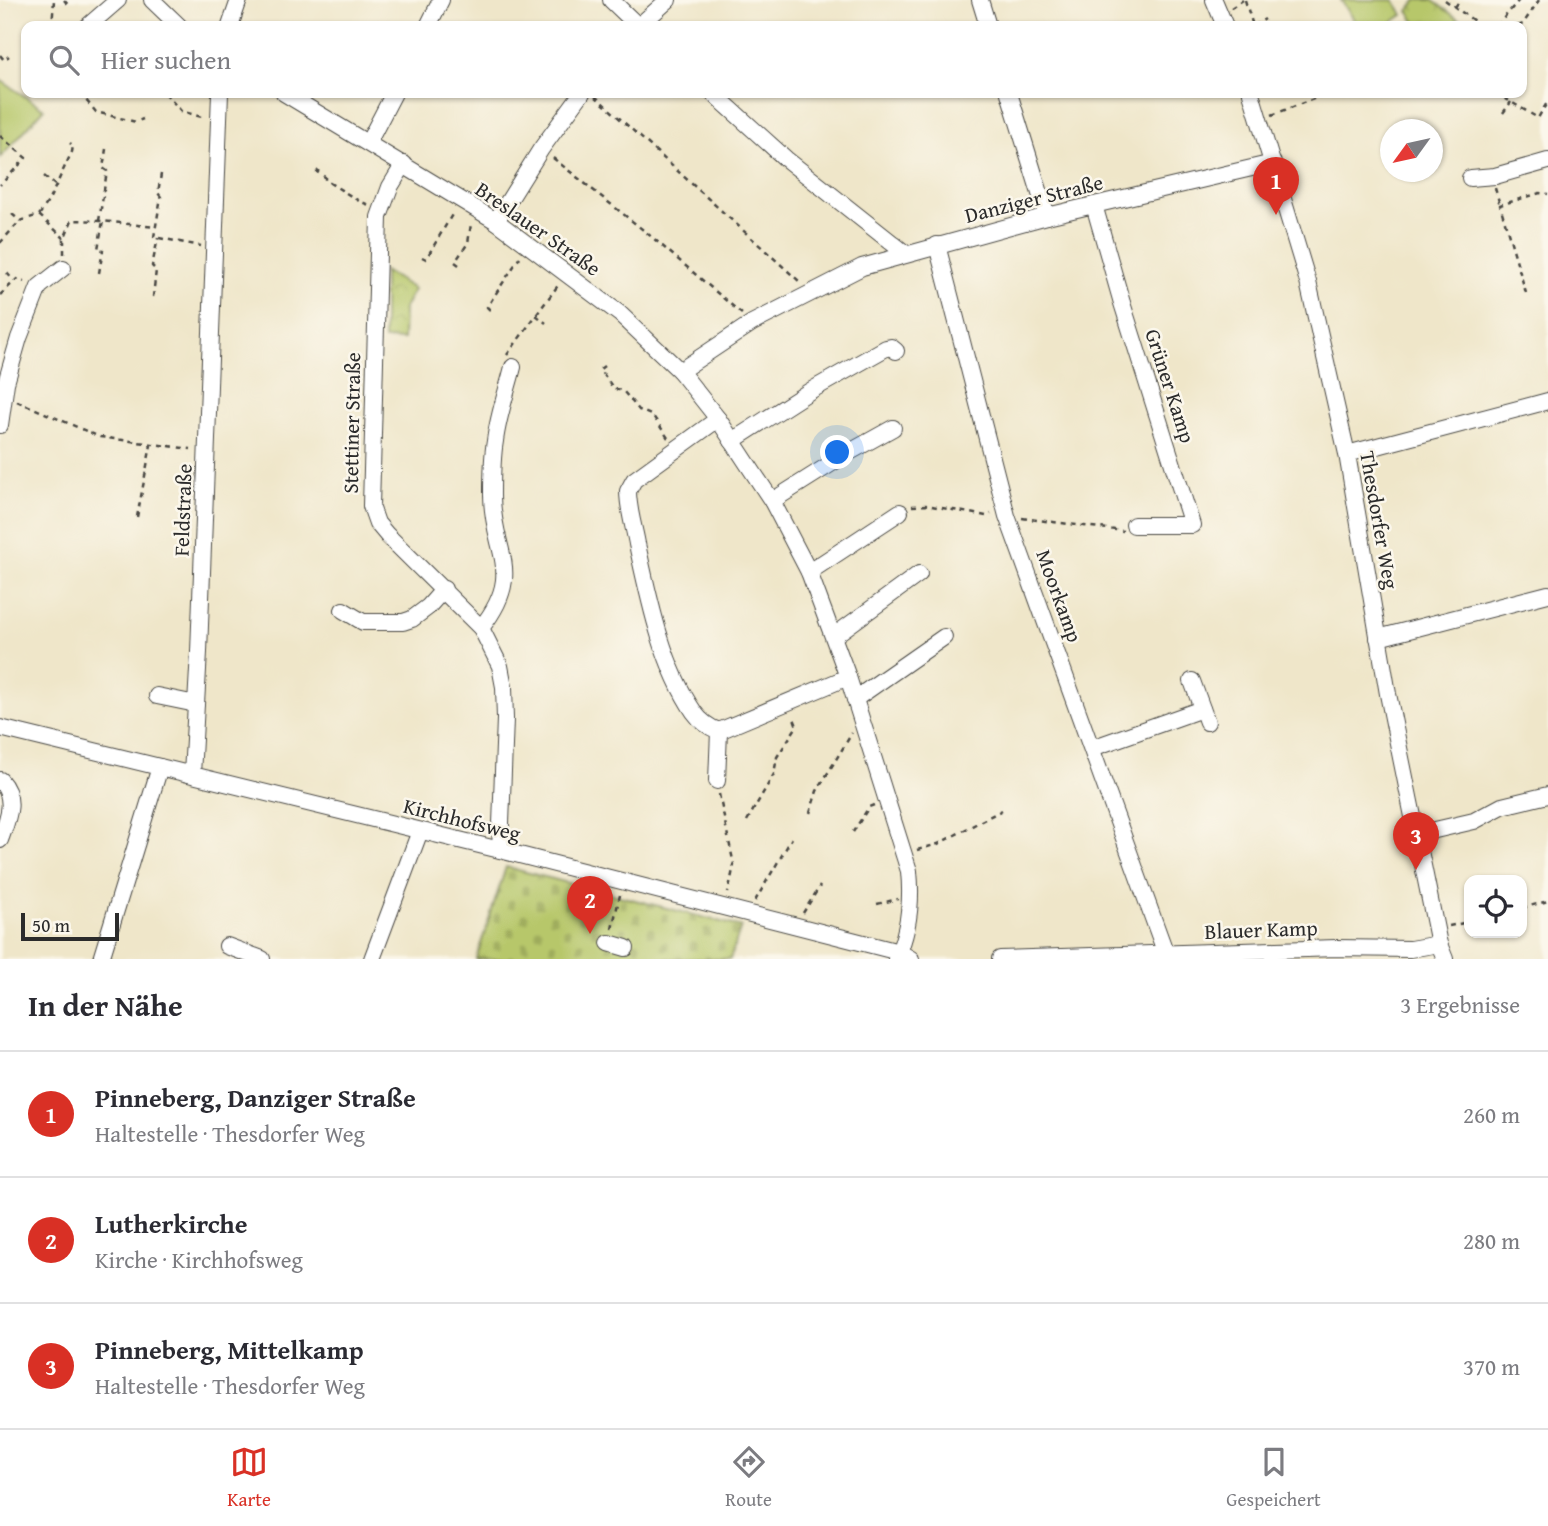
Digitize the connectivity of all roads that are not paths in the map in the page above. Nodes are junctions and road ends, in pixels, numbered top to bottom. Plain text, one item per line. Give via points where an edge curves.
1 (118, 0) edge
2 (152, 0) edge
3 (239, 0) edge
4 (441, 0) edge
5 (611, 0) edge
6 (668, 0) edge
7 (980, 0) edge
8 (1214, 0) edge
9 (1227, 18) edge
10 (94, 21) edge
11 (174, 21) edge
12 (232, 21) edge
13 (430, 21) edge
14 (634, 21) edge
15 (645, 21) edge
16 (986, 21) edge
17 (220, 98) edge
18 (292, 98) edge
19 (391, 98) edge
20 (578, 98) edge
21 (719, 98) edge
22 (1011, 98) edge
23 (1253, 98) edge
24 (368, 144) junction
25 (1548, 161) edge
26 (1273, 163) junction
27 (404, 164) junction
28 (1470, 178) dead end
29 (1094, 205) junction
30 (1047, 216) junction
31 (496, 221) junction
32 (937, 245) junction
33 (906, 254) junction
34 (64, 268) road end
35 (896, 351) dead end
36 (513, 367) road end
37 (680, 371) junction
38 (4, 387) edge
39 (1548, 401) edge
40 (718, 419) junction
41 (0, 425) edge
42 (893, 428) dead end
43 (733, 441) junction
44 (1347, 454) junction
45 (772, 501) junction
46 (900, 512) road end
47 (1134, 525) dead end
48 (809, 572) junction
49 (919, 574) dead end
50 (444, 589) junction
51 (1548, 594) edge
52 (343, 610) dead end
53 (481, 628) junction
54 (834, 636) junction
55 (944, 637) dead end
56 (1378, 638) junction
57 (848, 677) junction
58 (1192, 681) dead end
59 (157, 696) dead end
60 (855, 699) junction
61 (197, 704) junction
62 (0, 728) edge
63 (719, 731) junction
64 (1092, 748) junction
65 (160, 768) junction
66 (191, 774) junction
67 (0, 780) edge
68 (717, 781) road end
69 (1548, 795) edge
70 (420, 831) junction
71 (1418, 834) junction
72 (0, 840) edge
73 (500, 850) junction
74 (609, 943) dead end
75 (227, 946) dead end
76 (626, 948) dead end
77 (1442, 952) edge
78 (1166, 954) junction
79 (902, 957) edge
80 (100, 959) edge
81 (262, 959) edge
82 (372, 959) edge
83 (1000, 959) edge

1 - 10 street
2 - 11 street
3 - 12 street
4 - 13 street
5 - 14 street
6 - 15 street
7 - 16 street
8 - 9 street
17 - 61 street, Feldstraße
18 - 24 street, Breslauer Straße
19 - 24 street
20 - 31 street
21 - 33 street via 786,159
22 - 30 street
23 - 26 street, Thesdorfer Weg
24 - 27 street, Breslauer Straße
25 - 28 street
26 - 29 street, Danziger Straße
26 - 44 street, Thesdorfer Weg via 1308,282
27 - 31 street, Breslauer Straße
27 - 50 street, Stettiner Straße via 379,217 371,506 387,535
29 - 30 street, Danziger Straße
29 - 47 street, Grüner Kamp via 1192,525
30 - 32 street, Danziger Straße
31 - 37 street, Breslauer Straße via 620,314
32 - 33 street, Danziger Straße
32 - 64 street, Moorkamp via 1006,514
33 - 37 street, Danziger Straße via 862,267 810,292 752,323
34 - 38 street via 39,287
35 - 43 street via 886,348
36 - 53 street via 494,441 492,498 505,569 503,589
37 - 40 street, Breslauer Straße
38 - 41 street
39 - 44 street
40 - 43 street, Breslauer Straße
40 - 63 street via 634,480 628,498 670,665 694,713 707,727
42 - 45 street
43 - 45 street, Breslauer Straße
44 - 56 street, Thesdorfer Weg
45 - 48 street, Breslauer Straße
46 - 48 street
48 - 54 street, Breslauer Straße
49 - 54 street
50 - 52 street via 412,620 403,622 363,622
50 - 53 street, Stettiner Straße
51 - 56 street
53 - 73 street, Stettiner Straße via 500,666 504,687
54 - 57 street, Breslauer Straße
55 - 60 street
56 - 71 street, Thesdorfer Weg
57 - 60 street, Breslauer Straße
57 - 63 street
58 - 64 street via 1205,716
59 - 61 street
60 - 79 street, Breslauer Straße via 904,854 912,895
61 - 66 street, Feldstraße
62 - 65 street, Kirchhofsweg
63 - 68 street
64 - 78 street, Moorkamp
65 - 66 street, Kirchhofsweg
65 - 80 street
66 - 70 street, Kirchhofsweg
67 - 72 street via 11,810
69 - 71 street via 1502,806 1474,821
70 - 73 street, Kirchhofsweg
70 - 82 street
71 - 77 street, Thesdorfer Weg
73 - 79 street, Kirchhofsweg via 724,906
74 - 76 street
75 - 81 street
77 - 78 street, Blauer Kamp via 1336,948
78 - 83 street, Blauer Kamp

